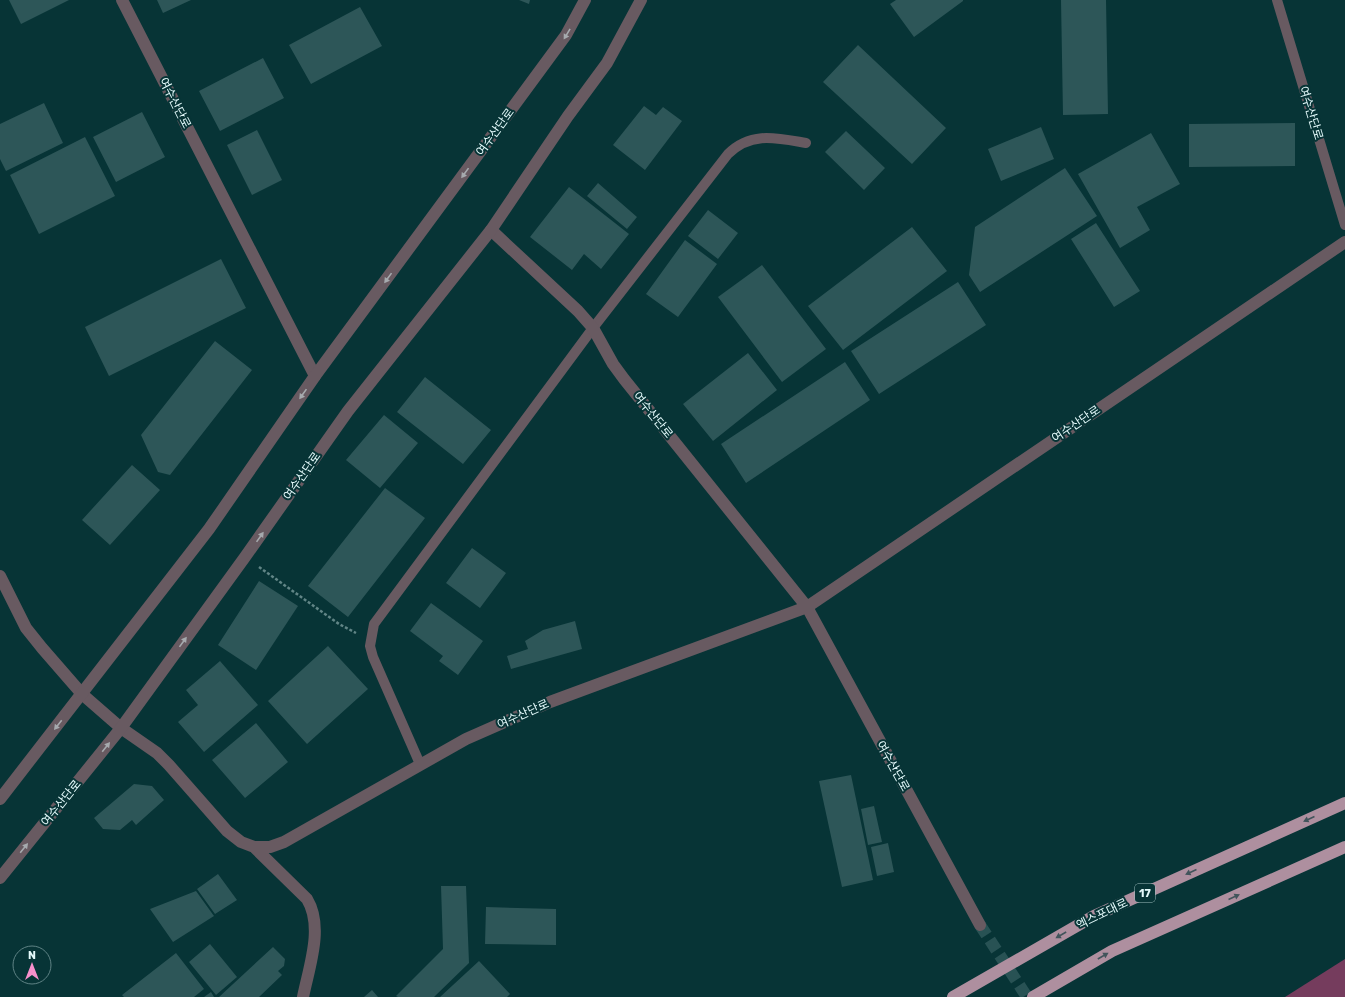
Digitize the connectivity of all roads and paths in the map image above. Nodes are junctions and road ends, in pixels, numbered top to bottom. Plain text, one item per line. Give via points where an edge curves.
1 (122, 0) edge
2 (585, 0) edge
3 (641, 0) edge
4 (1277, 0) edge
5 (806, 143) dead end
6 (1345, 225) edge
7 (491, 230) junction
8 (1345, 242) edge
9 (593, 328) junction
10 (315, 376) junction
11 (245, 557) junction
12 (0, 576) edge
13 (807, 607) junction
14 (371, 638) junction
15 (82, 694) junction
16 (121, 728) junction
17 (420, 764) junction
18 (0, 799) edge
19 (1345, 803) edge
20 (254, 847) junction
21 (1345, 847) edge
22 (0, 878) edge
23 (980, 925) tunnel mouth
24 (304, 997) edge
25 (953, 997) edge
26 (1033, 997) edge

1 - 10 street, 여수산단로
2 -> 10 street, 여수산단로 via 566,35
3 - 7 street, 여수산단로 via 607,63
4 - 6 lane, 여수산단로
5 - 9 lane via 765,138 735,147
7 - 9 street, 여수산단로
11 -> 7 street, 여수산단로 via 348,411
8 - 13 street, 여수산단로
9 - 13 street, 여수산단로 via 624,379
9 - 14 lane via 374,624
10 -> 15 street, 여수산단로 via 209,528
11 - 14 path via 340,624
16 -> 11 street, 여수산단로
12 - 15 street via 26,628
13 - 17 street, 여수산단로 via 550,702 466,739
13 - 23 street, 여수산단로
14 - 17 lane via 373,657
15 - 16 street
15 -> 18 street, 여수산단로
16 - 20 street via 157,753 227,831 241,842
22 -> 16 street, 여수산단로
17 - 20 street, 여수산단로 via 284,842 270,847
19 -> 25 highway, 엑스포대로 / 17 via 1094,916
20 - 24 street via 312,907 314,945
26 -> 21 highway via 1112,951

